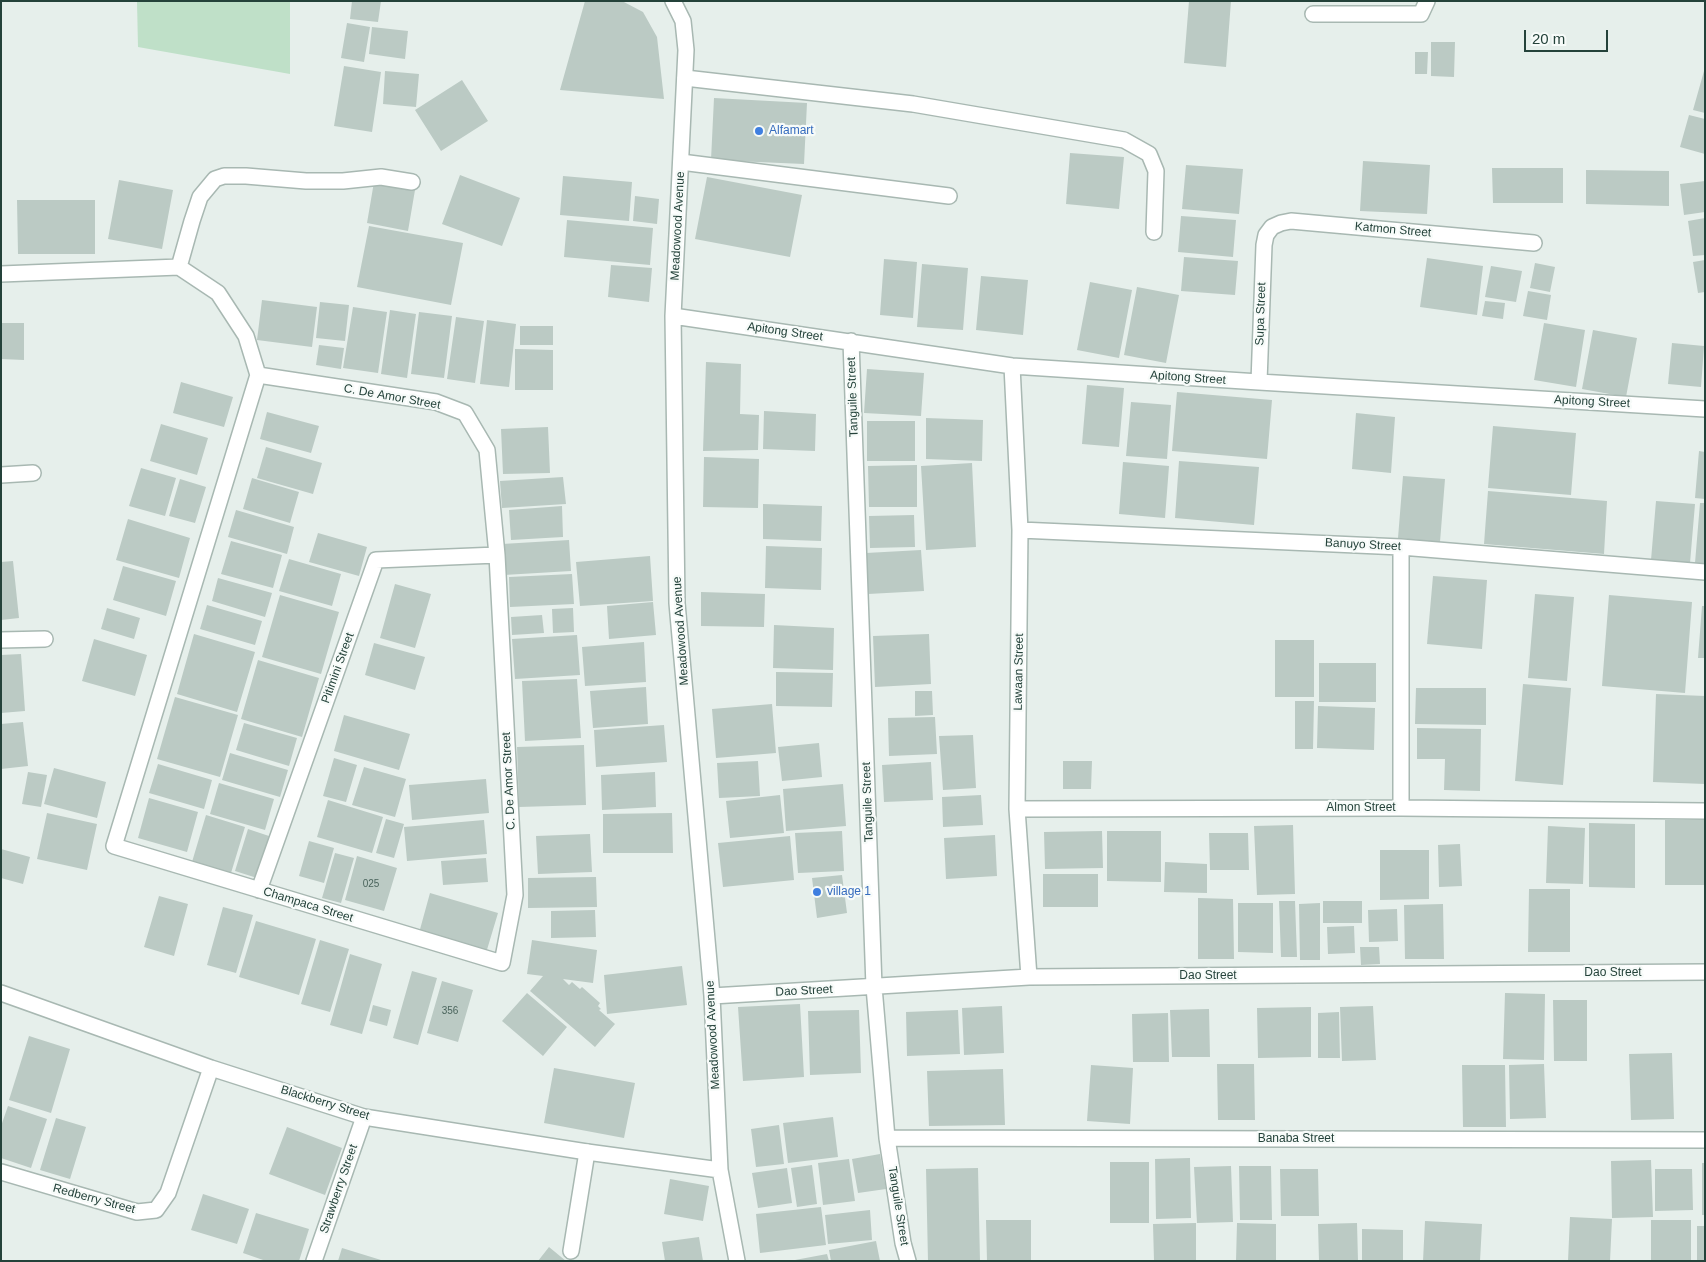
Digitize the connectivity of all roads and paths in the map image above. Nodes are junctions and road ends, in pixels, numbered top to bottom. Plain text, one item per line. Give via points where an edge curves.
1 (673, 1) edge
2 (1427, 1) edge
3 (1313, 14) dead end
4 (685, 78) junction
5 (681, 162) junction
6 (412, 182) dead end
7 (950, 196) dead end
8 (1154, 232) dead end
9 (1534, 243) dead end
10 (1264, 245) joint
11 (179, 267) junction
12 (1, 274) edge
13 (673, 316) junction
14 (851, 341) junction
15 (1012, 366) junction
16 (258, 375) junction
17 (1259, 382) junction
18 (1705, 409) edge
19 (33, 473) dead end
20 (1, 475) edge
21 (1020, 530) junction
22 (1401, 546) junction
23 (497, 555) junction
24 (1705, 572) edge
25 (45, 639) dead end
26 (1, 640) edge
27 (1017, 808) junction
28 (1401, 808) junction
29 (1705, 811) edge
30 (259, 890) junction
31 (502, 963) joint
32 (1705, 972) edge
33 (1029, 977) junction
34 (874, 987) junction
35 (1, 993) edge
36 (712, 996) junction
37 (212, 1068) junction
38 (364, 1117) junction
39 (887, 1138) junction
40 (1705, 1140) edge
41 (587, 1152) junction
42 (720, 1170) junction
43 (1, 1172) edge
44 (571, 1251) dead end
45 (314, 1261) edge
46 (737, 1261) edge
47 (908, 1261) edge

1 - 4 street, Meadowood Avenue via 683,21
2 - 3 street via 1421,14
4 - 5 street, Meadowood Avenue
4 - 8 street via 913,104 1124,140 1149,154 1156,171
5 - 7 street
5 - 13 street, Meadowood Avenue
6 - 11 street via 381,177 343,181 246,176 215,179 200,197
9 - 10 street, Katmon Street via 1291,222 1272,227
10 - 17 street, Supa Street
11 - 12 street
11 - 16 street via 218,293 246,336
13 - 14 street, Apitong Street
13 - 36 street, Meadowood Avenue via 677,603
14 - 15 street, Apitong Street
14 - 34 street, Tanguile Street
15 - 17 street, Apitong Street
15 - 21 street, Lawaan Street
16 - 23 street, C. De Amor Street via 436,402 464,413 487,450
16 - 30 street, Champaca Street via 114,846
17 - 18 street, Apitong Street
19 - 20 street
21 - 22 street, Banuyo Street
21 - 27 street, Lawaan Street
22 - 24 street, Banuyo Street
22 - 28 street
23 - 30 street, Pitimini Street via 376,560
23 - 31 street, C. De Amor Street via 515,895
25 - 26 street
27 - 28 street, Almon Street
27 - 33 street, Lawaan Street
28 - 29 street, Almon Street
30 - 31 street, Champaca Street
32 - 33 street, Dao Street
33 - 34 street, Dao Street
34 - 36 street, Dao Street
34 - 39 street, Tanguile Street
35 - 37 street, Blackberry Street
36 - 42 street, Meadowood Avenue
37 - 38 street, Blackberry Street
37 - 43 street, Redberry Street via 168,1193 156,1210 137,1212
38 - 41 street, Blackberry Street
38 - 45 street, Strawberry Street
39 - 40 street, Banaba Street
39 - 47 street, Tanguile Street
41 - 42 street, Blackberry Street
41 - 44 street
42 - 46 street, Meadowood Avenue

